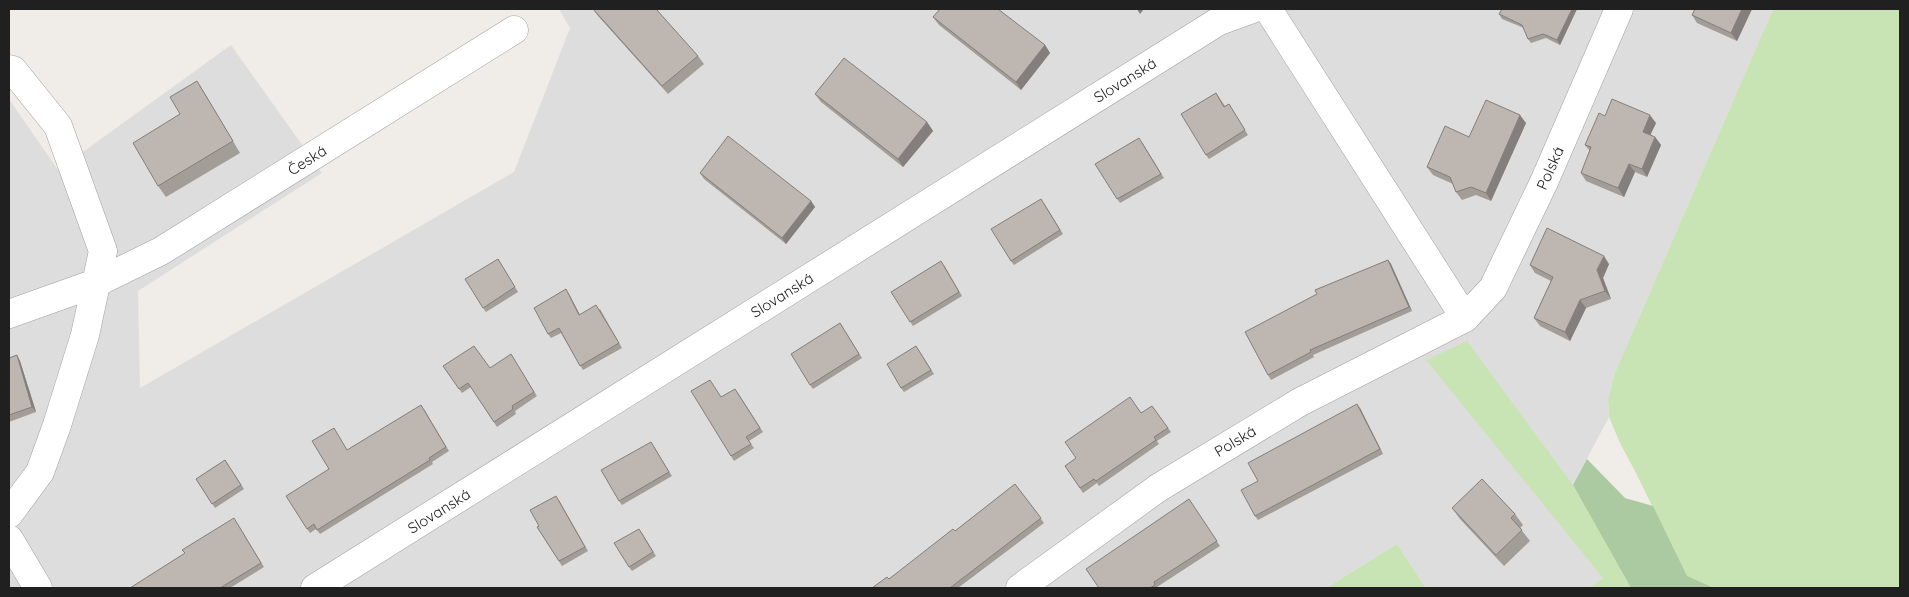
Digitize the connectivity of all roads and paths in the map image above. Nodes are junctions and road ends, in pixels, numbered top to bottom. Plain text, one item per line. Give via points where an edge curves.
1 (1252, 9) edge
2 (1268, 9) edge
3 (1619, 9) edge
4 (1217, 15) edge
5 (514, 30) dead end
6 (9, 69) edge
7 (96, 283) junction
8 (9, 314) edge
9 (1465, 318) junction
10 (9, 514) edge
11 (9, 539) edge
12 (38, 588) edge
13 (315, 588) edge
14 (1020, 588) edge

1 - 4 street, Slovanská
2 - 9 street
3 - 9 street, Polská via 1544,182 1493,288
4 - 13 street, Slovanská
5 - 7 street, Česká via 160,251
6 - 7 street via 58,126 103,251
7 - 8 street, Česká
7 - 10 street via 85,335 40,472
9 - 14 street, Polská via 1300,402 1166,483
11 - 12 street

